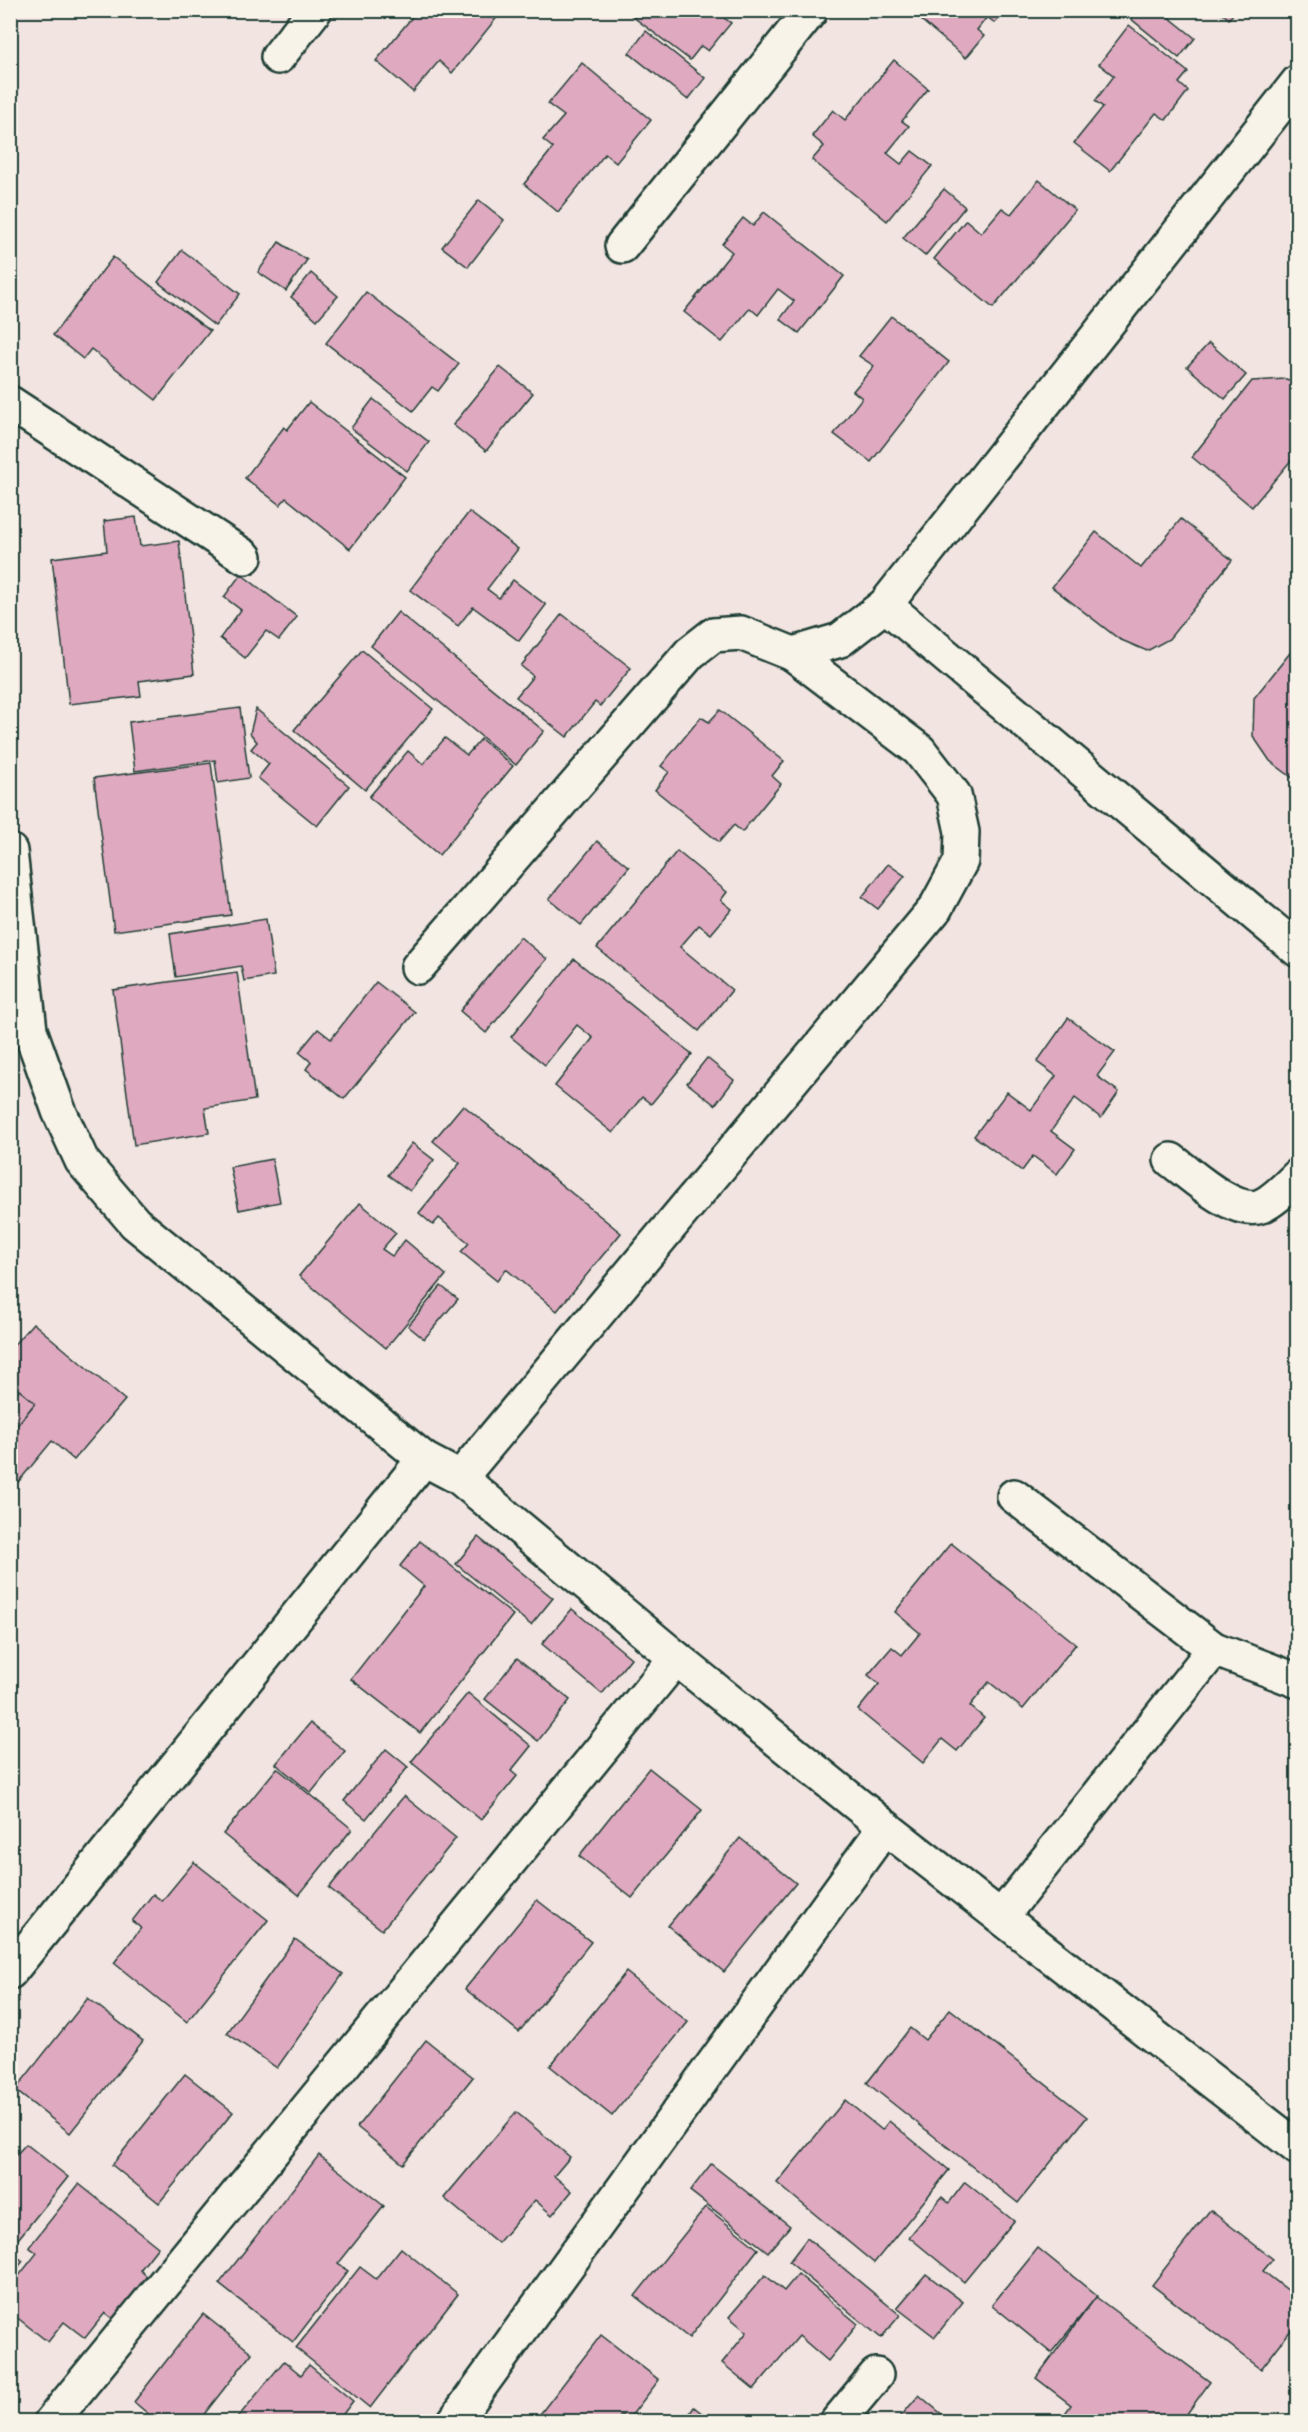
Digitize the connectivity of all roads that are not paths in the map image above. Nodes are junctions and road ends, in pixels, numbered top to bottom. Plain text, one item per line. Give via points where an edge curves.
1 (315, 10) edge
2 (811, 10) edge
3 (278, 57) dead end
4 (1298, 82) edge
5 (622, 246) dead end
6 (10, 403) edge
7 (245, 557) dead end
8 (885, 605) junction
9 (793, 654) junction
10 (10, 851) edge
11 (1298, 950) edge
12 (418, 967) dead end
13 (1171, 1160) dead end
14 (1298, 1176) edge
15 (424, 1459) junction
16 (460, 1478) junction
17 (1014, 1496) dead end
18 (1214, 1649) junction
19 (676, 1658) junction
20 (1298, 1681) edge
21 (885, 1827) junction
22 (1001, 1917) junction
23 (10, 1972) edge
24 (1298, 2148) edge
25 (876, 2374) dead end
26 (51, 2421) edge
27 (454, 2421) edge
28 (837, 2421) edge

1 - 3 street
2 - 5 street
4 - 8 street
6 - 7 street
8 - 9 street via 840,640
8 - 11 street
9 - 12 street via 741,633 713,635 690,652
9 - 16 street via 919,750 954,795 962,832 961,861 935,909
10 - 15 street via 30,1030 82,1161 135,1223
13 - 14 street via 1228,1201 1251,1208 1272,1200
15 - 16 street
15 - 23 street
16 - 19 street
17 - 18 street
18 - 20 street
18 - 22 street
19 - 21 street
19 - 26 street
21 - 22 street
21 - 27 street
22 - 24 street
25 - 28 street

